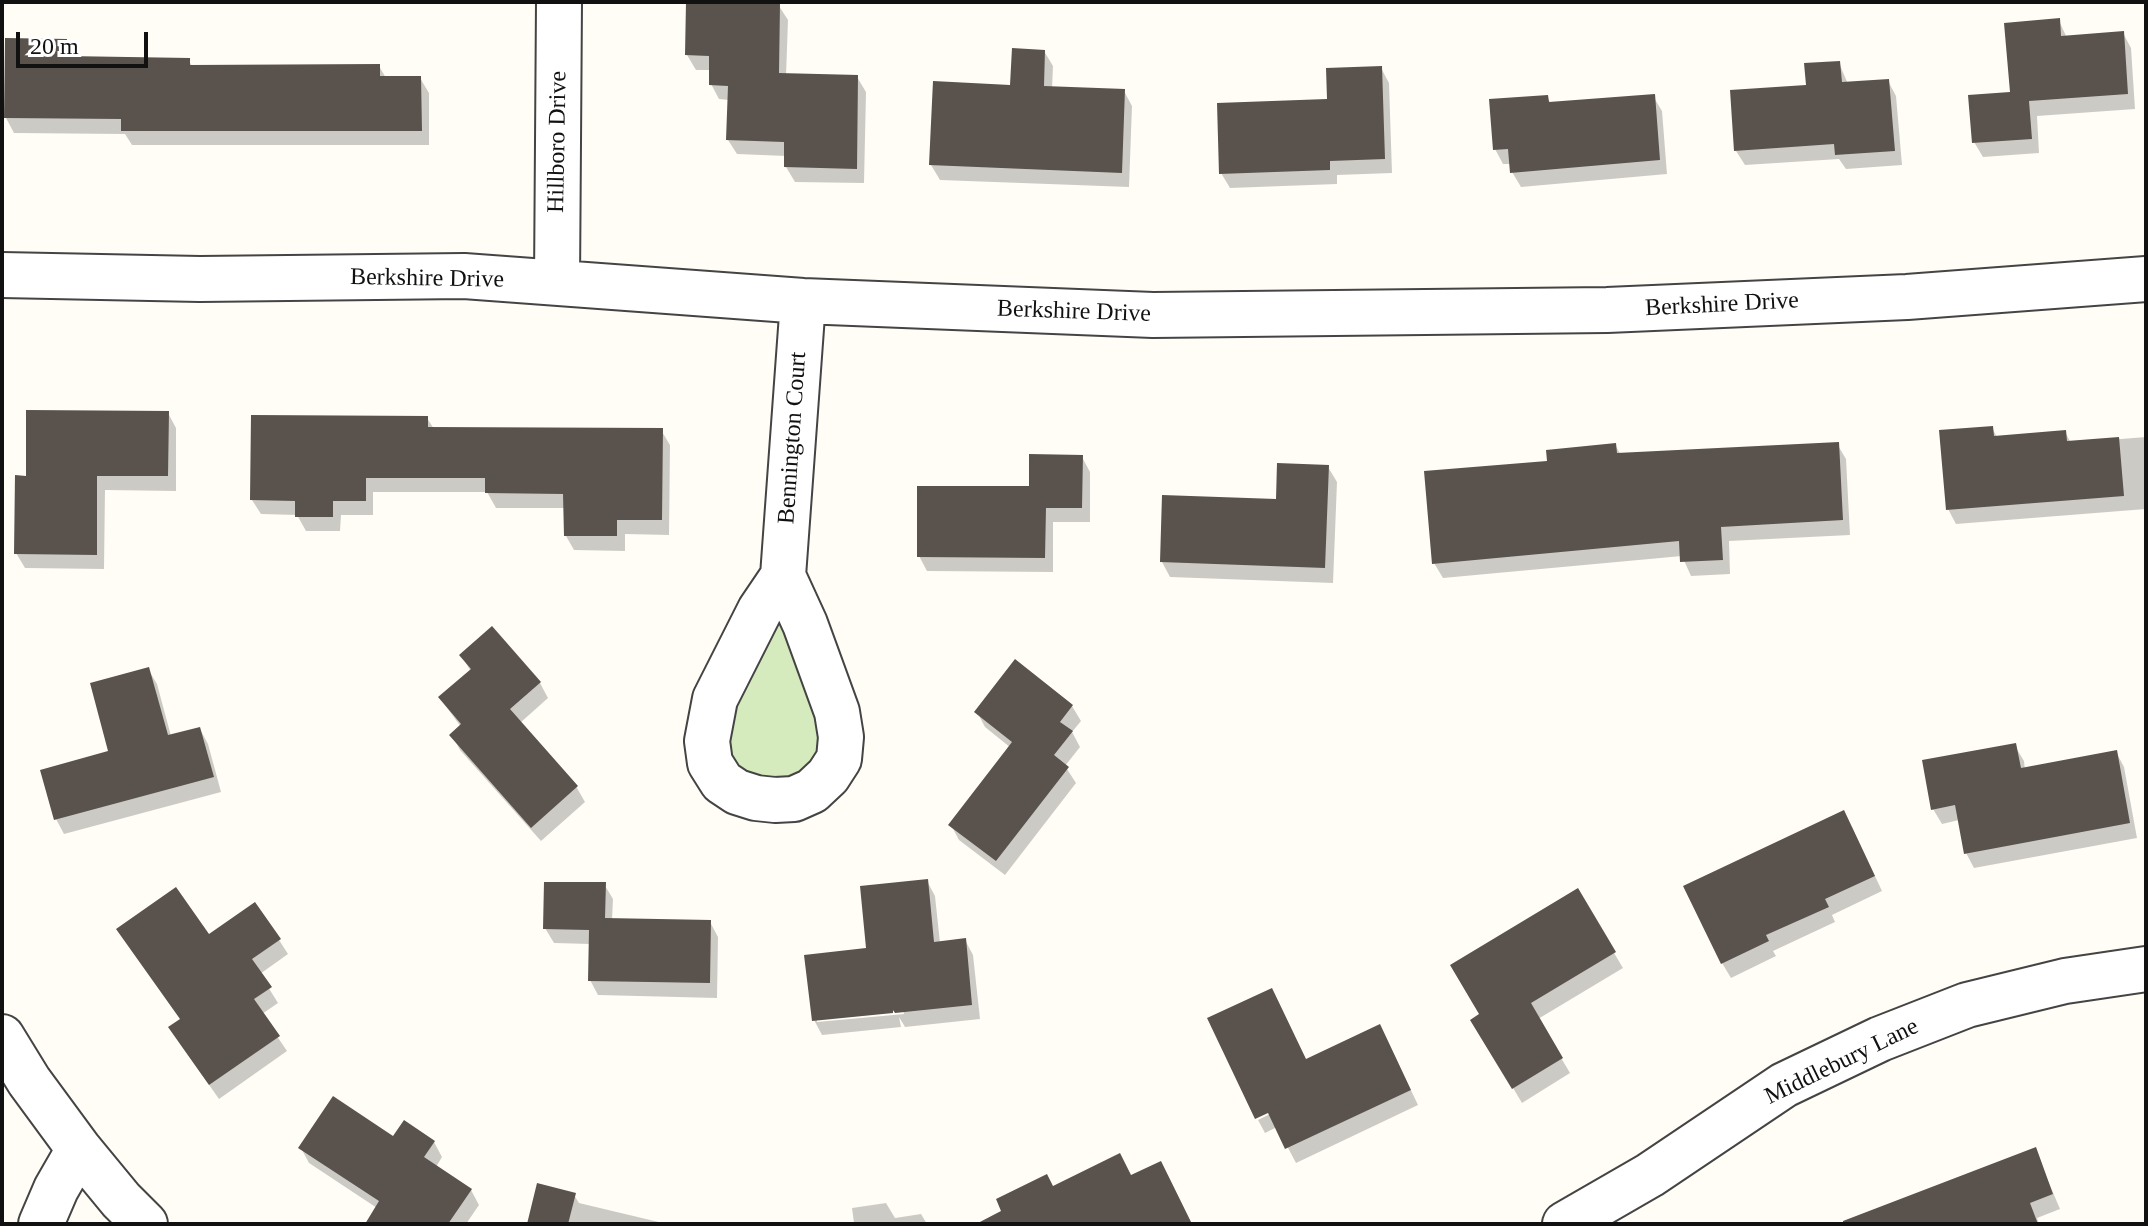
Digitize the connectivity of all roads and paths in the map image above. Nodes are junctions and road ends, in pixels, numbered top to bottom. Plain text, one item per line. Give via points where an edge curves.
1 (559, 2) edge
2 (2, 275) edge
3 (2146, 279) edge
4 (557, 282) junction
5 (803, 301) junction
6 (783, 576) junction
7 (2146, 969) edge
8 (2, 1037) edge
9 (79, 1149) junction
10 (41, 1224) edge
11 (145, 1224) edge
12 (1565, 1224) edge

1 - 4 street, Hillboro Drive
2 - 4 street, Berkshire Drive via 464,276
3 - 5 street, Berkshire Drive via 1907,297 1607,310 1153,315
4 - 5 street, Berkshire Drive
5 - 6 street, Bennington Court
6 - 6 street, Bennington Court via 715,699 707,741 710,763 722,782 737,792 775,800 812,791 828,776 839,759 841,737 837,712
7 - 12 street, Middlebury Lane via 2065,981 1967,1005 1880,1039 1784,1085 1650,1175
8 - 9 street
9 - 10 street
9 - 11 street

